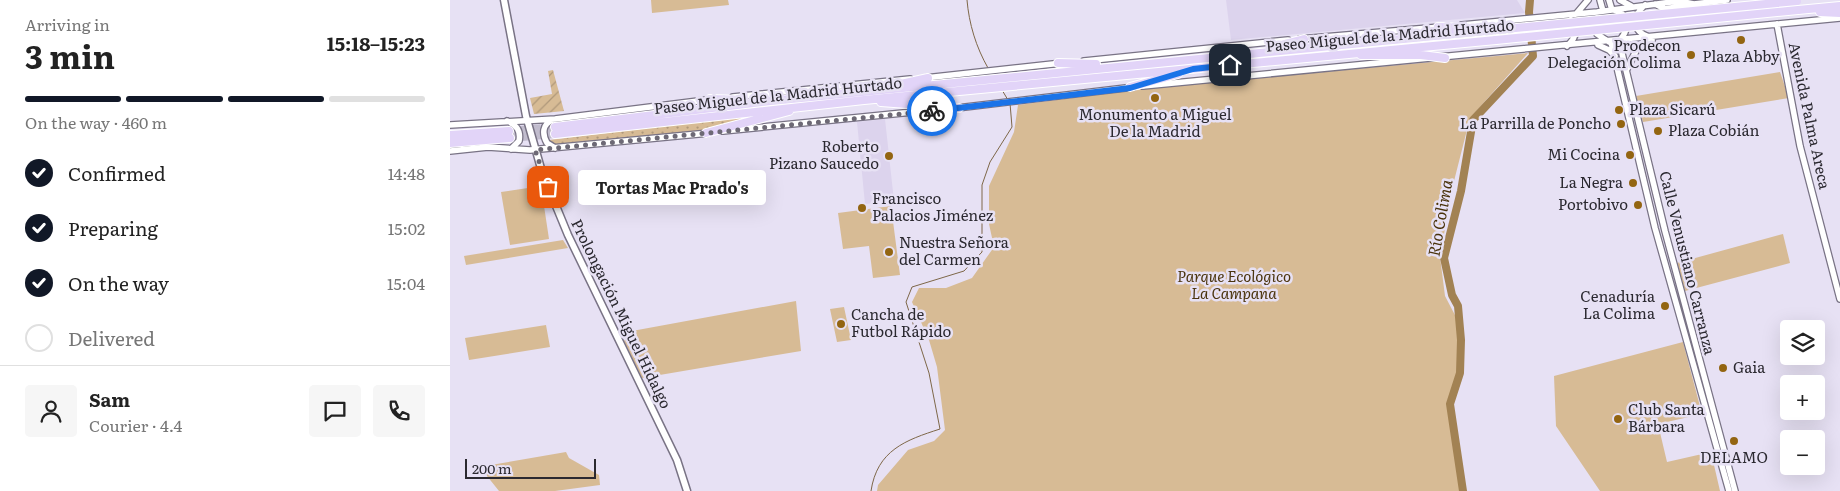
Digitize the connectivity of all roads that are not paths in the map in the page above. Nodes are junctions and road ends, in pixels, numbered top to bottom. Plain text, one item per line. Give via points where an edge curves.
1 (504, 0) edge
2 (1588, 0) edge
3 (1600, 0) edge
4 (1609, 0) edge
5 (1620, 0) edge
6 (1727, 0) edge
7 (1800, 0) edge
8 (1645, 4) junction
9 (1631, 6) junction
10 (1840, 6) edge
11 (1612, 10) junction
12 (1798, 10) junction
13 (1603, 11) junction
14 (1840, 13) edge
15 (1576, 14) junction
16 (1562, 15) junction
17 (1840, 18) edge
18 (1777, 24) junction
19 (1438, 27) junction
20 (1495, 30) junction
21 (1655, 37) junction
22 (1304, 39) junction
23 (1619, 41) junction
24 (1611, 42) junction
25 (1593, 44) junction
26 (1567, 46) junction
27 (1252, 52) junction
28 (1344, 54) junction
29 (1616, 57) junction
30 (1445, 58) junction
31 (1058, 63) junction
32 (1135, 64) junction
33 (1193, 69) junction
34 (1626, 69) junction
35 (928, 78) junction
36 (1130, 88) junction
37 (873, 91) junction
38 (710, 99) junction
39 (864, 100) junction
40 (770, 101) junction
41 (798, 107) junction
42 (959, 108) junction
43 (527, 120) junction
44 (505, 121) junction
45 (450, 125) edge
46 (555, 126) junction
47 (706, 133) junction
48 (450, 135) edge
49 (450, 143) edge
50 (556, 148) junction
51 (511, 149) junction
52 (535, 150) junction
53 (450, 151) edge
54 (1840, 299) edge
55 (687, 491) edge
56 (1729, 491) edge
57 (1735, 491) edge

1 - 43 main road, Prolongación Miguel Hidalgo
2 - 15 street
3 - 13 street
4 - 11 street
5 - 9 street
6 - 8 street
7 - 20 highway, Paseo Miguel de la Madrid Hurtado, bridge
8 - 9 street
8 - 21 street via 1637,12 1635,22 1639,32
9 - 11 street
10 - 12 highway, Paseo Miguel de la Madrid Hurtado
11 - 13 street
11 - 23 street via 1622,13 1627,22 1626,33
12 - 14 highway
12 - 28 highway, Paseo Miguel de la Madrid Hurtado, bridge
13 - 15 street
13 - 24 street via 1596,19 1596,29 1601,38
15 - 16 street
16 - 19 street
16 - 26 street via 1571,19 1576,28 1574,38
17 - 18 street
18 - 21 street
18 - 54 street, Avenida Palma Areca via 1800,146
19 - 20 highway
19 - 22 street
20 - 27 highway, Paseo Miguel de la Madrid Hurtado
21 - 23 street
21 - 34 street via 1637,49
22 - 27 highway
22 - 31 street
23 - 24 street
23 - 34 street, Calle Venustiano Carranza
24 - 25 street
24 - 29 street, Calle Venustiano Carranza
25 - 26 street
25 - 29 street via 1602,46
26 - 30 street
27 - 32 highway, Paseo Miguel de la Madrid Hurtado
28 - 30 highway
28 - 33 highway, Paseo Miguel de la Madrid Hurtado
29 - 56 street, Calle Venustiano Carranza via 1655,228
30 - 36 street
31 - 32 highway
31 - 35 street
32 - 37 highway, Paseo Miguel de la Madrid Hurtado
33 - 36 highway
33 - 39 highway, Paseo Miguel de la Madrid Hurtado
34 - 57 street, Calle Venustiano Carranza via 1663,226
35 - 37 highway
35 - 38 street
36 - 42 street
37 - 40 highway, Paseo Miguel de la Madrid Hurtado
38 - 40 highway
38 - 46 street
39 - 41 highway, Paseo Miguel de la Madrid Hurtado
39 - 42 highway
40 - 46 highway, Paseo Miguel de la Madrid Hurtado
41 - 46 highway, Paseo Miguel de la Madrid Hurtado
41 - 47 highway via 786,113
42 - 47 street
43 - 44 street
43 - 46 street
43 - 52 main road, Prolongación Miguel Hidalgo
44 - 45 street
44 - 51 street via 518,129 520,135 519,142
46 - 50 street via 549,122 543,131 547,143
47 - 50 street
48 - 49 highway via 509,134
50 - 52 street
51 - 52 street
51 - 53 street via 488,147
52 - 55 main road, Prolongación Miguel Hidalgo via 568,235 677,460

